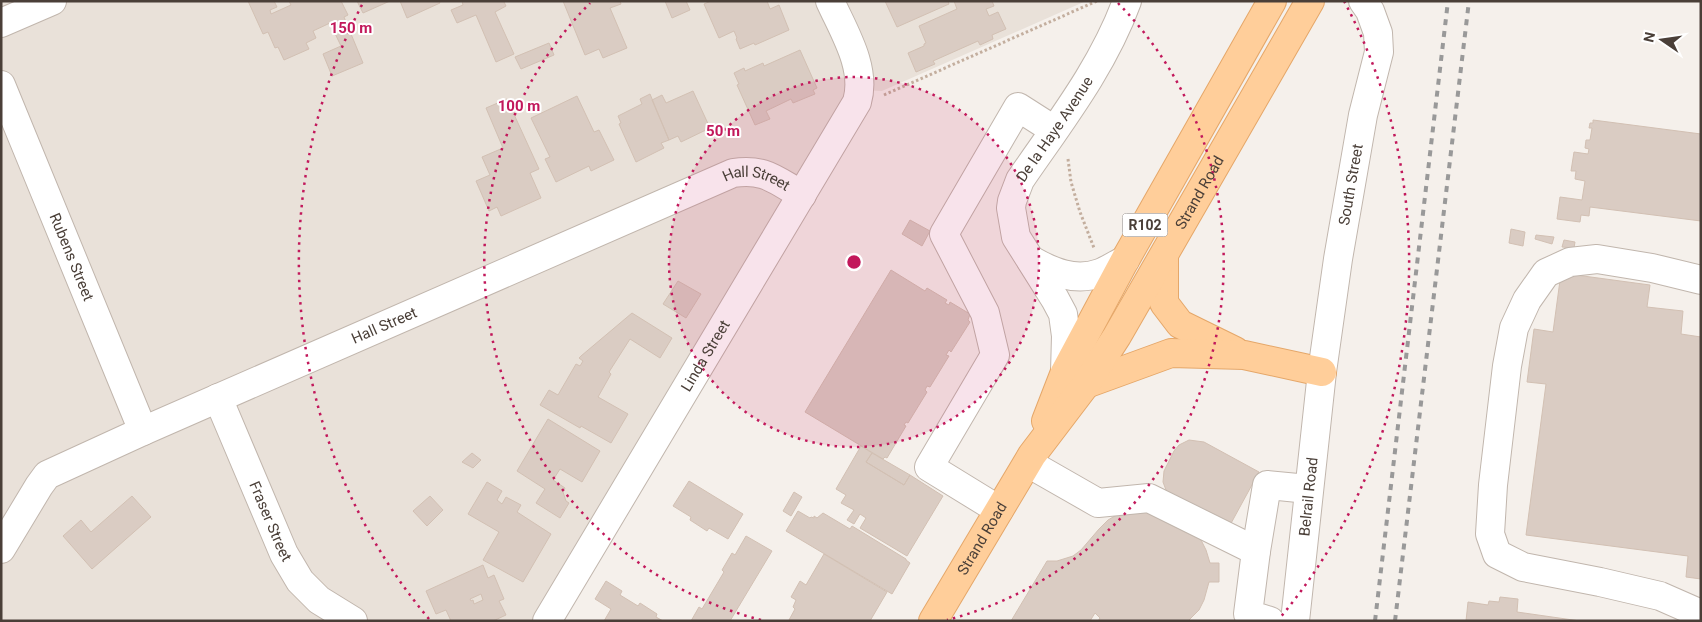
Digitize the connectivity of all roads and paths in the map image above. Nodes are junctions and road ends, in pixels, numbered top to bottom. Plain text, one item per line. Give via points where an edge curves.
1 (52, 1) edge
2 (830, 1) edge
3 (1097, 1) edge
4 (1127, 1) edge
5 (1272, 1) edge
6 (1363, 1) edge
7 (1306, 7) edge
8 (1, 23) edge
9 (1, 85) edge
10 (870, 93) junction
11 (1054, 130) junction
12 (1068, 157) dead end
13 (802, 195) junction
14 (1095, 250) dead end
15 (1164, 256) junction
16 (1031, 260) junction
17 (1125, 260) junction
18 (1701, 280) edge
19 (1244, 355) junction
20 (1322, 372) junction
21 (1076, 378) junction
22 (218, 398) junction
23 (143, 431) junction
24 (1030, 459) junction
25 (1308, 489) junction
26 (999, 510) junction
27 (1, 549) edge
28 (1256, 551) junction
29 (1701, 614) edge
30 (558, 617) edge
31 (353, 621) edge
32 (933, 621) edge
33 (1270, 621) edge
34 (1295, 621) edge

1 - 8 street
2 - 10 street
3 - 10 path
4 - 11 street, De la Haye Avenue via 1101,59
5 - 17 main road, Strand Road / R102
6 - 20 street, South Street via 1378,33 1379,52 1354,165
7 - 15 main road, Strand Road / R102
9 - 23 street, Rubens Street
10 - 13 street, Linda Street via 857,102
11 - 16 street, De la Haye Avenue via 1020,180 1012,201 1016,237
11 - 26 street via 1018,107 944,234 985,314 995,355 929,467
12 - 14 path via 1071,182
13 - 22 street, Hall Street via 762,173 733,173
13 - 30 street, Linda Street
15 - 19 main road via 1164,302 1180,324
15 - 21 main road, Strand Road / R102 via 1118,336
16 - 17 street, De la Haye Avenue via 1067,276 1100,273
16 - 21 street, De la Haye Avenue via 1063,314
17 - 21 main road, Strand Road / R102
18 - 29 street via 1597,259 1570,262 1546,273 1526,300 1514,328 1493,484 1490,534 1497,554 1523,567 1660,596
19 - 20 main road
19 - 21 main road via 1171,353
20 - 25 street, Belrail Road
21 - 24 main road, Strand Road / R102
22 - 23 street, Hall Street
22 - 31 street, Fraser Street via 292,568 319,600
23 - 27 street, Hall Street via 48,476
24 - 26 main road, Strand Road / R102
24 - 28 street via 1098,503 1150,498
25 - 28 street via 1267,485
25 - 34 street, Belrail Road
26 - 32 main road, Strand Road / R102
28 - 33 street via 1248,614

